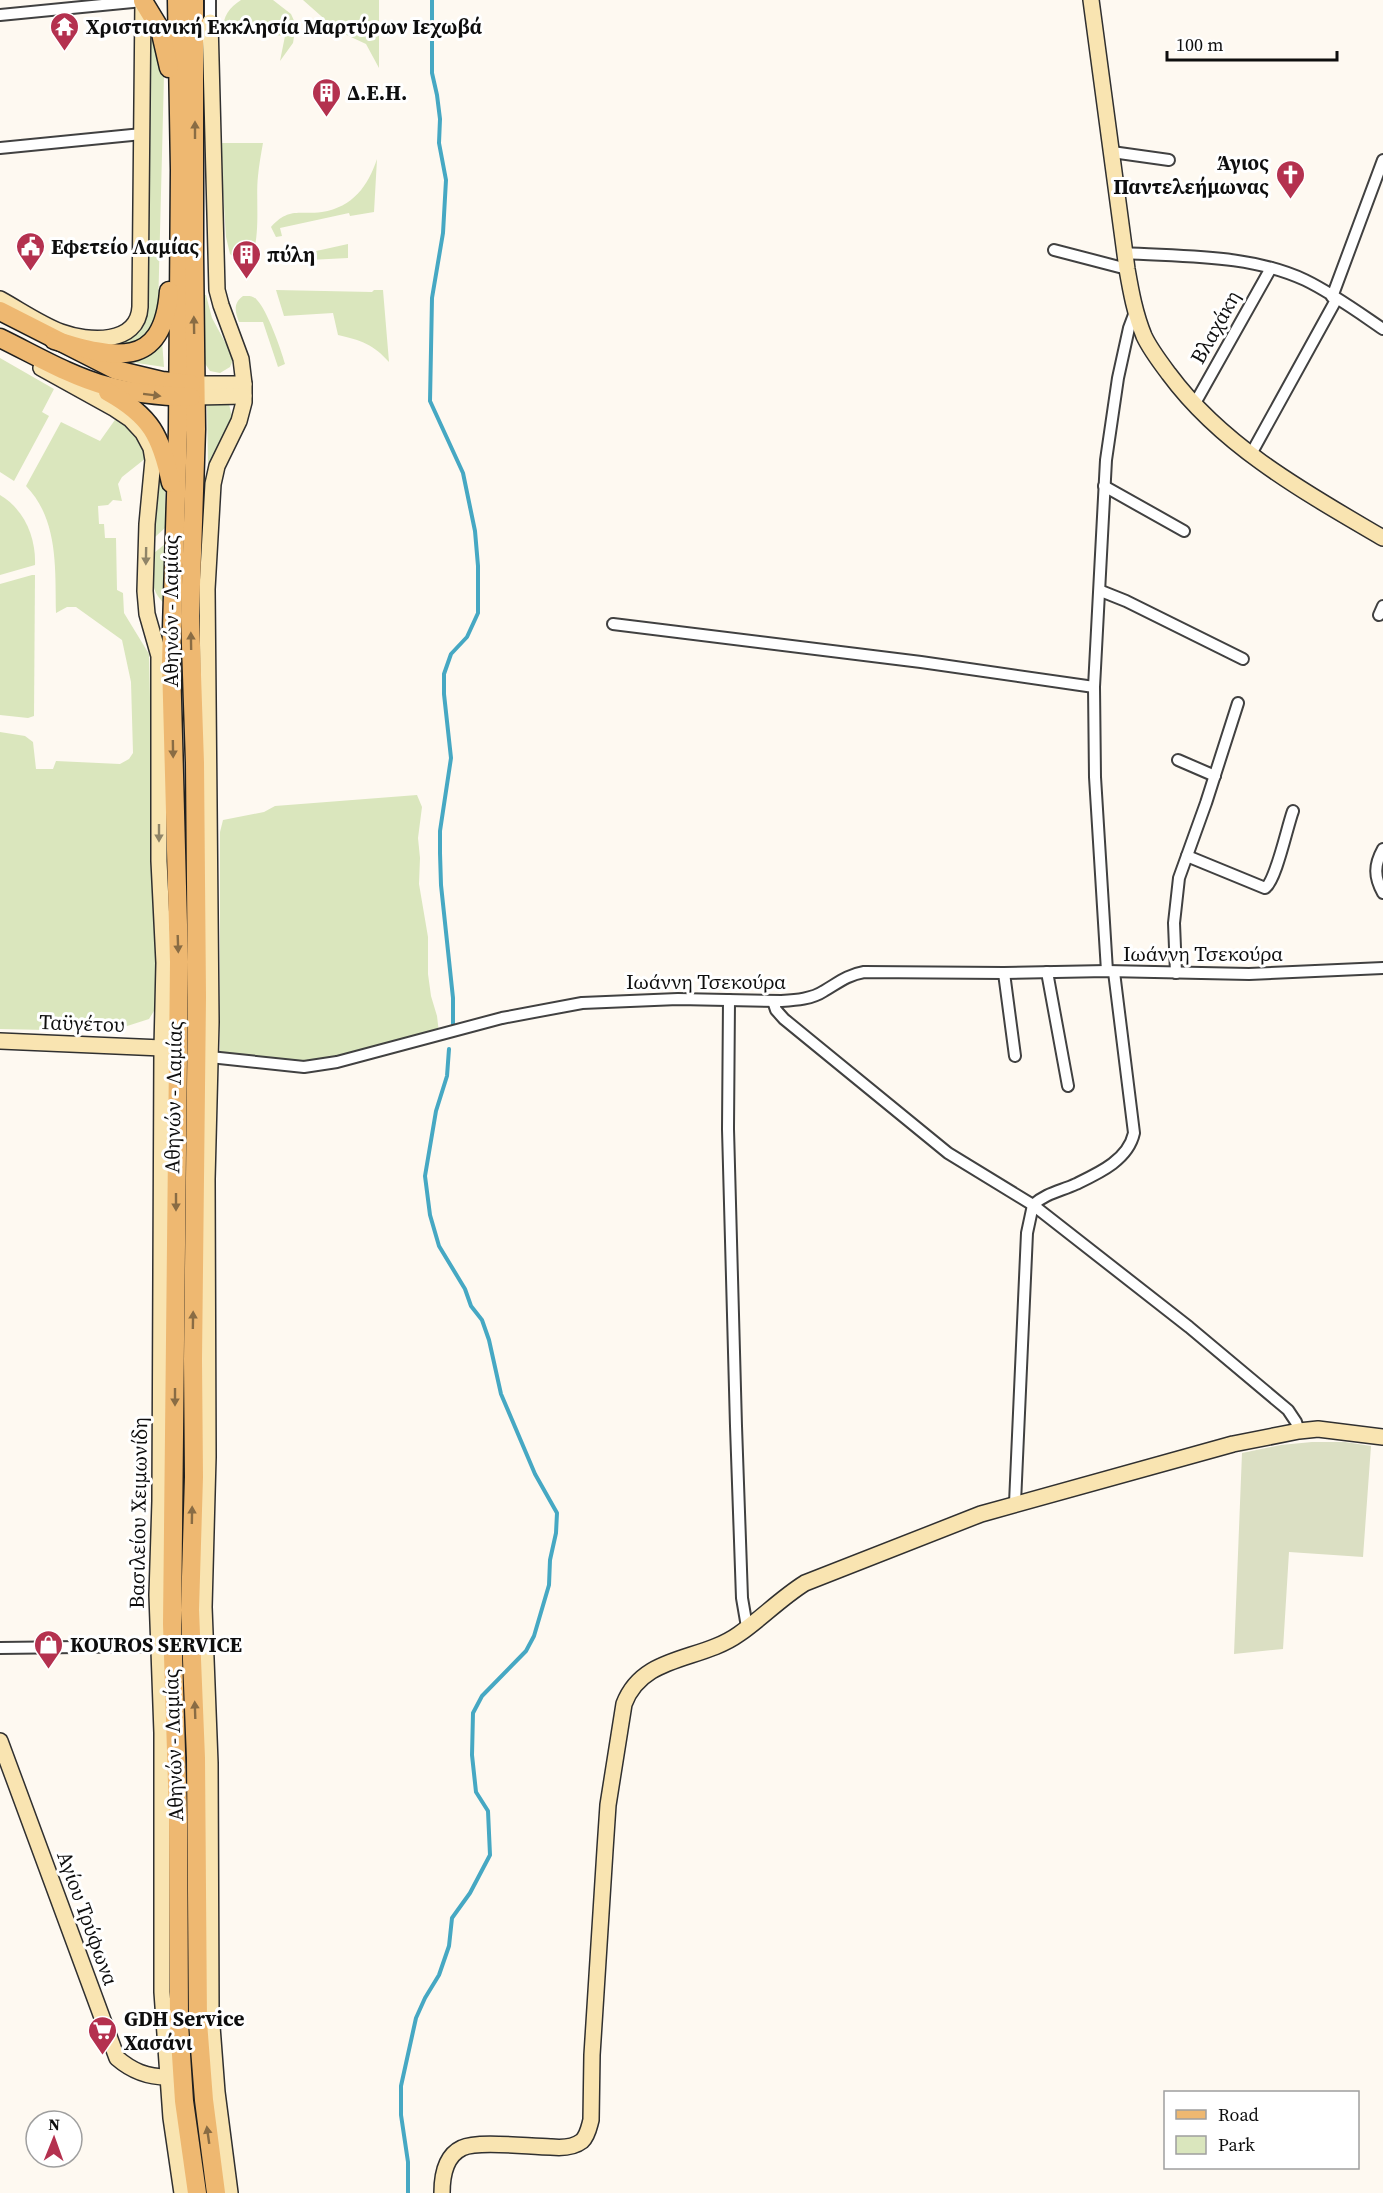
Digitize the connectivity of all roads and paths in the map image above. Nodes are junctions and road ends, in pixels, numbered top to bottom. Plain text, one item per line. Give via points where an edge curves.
1 (143, 0) edge
2 (177, 0) edge
3 (194, 0) edge
4 (210, 0) edge
5 (1090, 0) edge
6 (0, 15) edge
7 (210, 22) joint
8 (142, 134) junction
9 (179, 136) junction
10 (0, 148) edge
11 (1112, 152) junction
12 (1169, 160) dead end
13 (1383, 160) edge
14 (180, 170) junction
15 (1054, 250) dead end
16 (1124, 253) junction
17 (1270, 268) junction
18 (1127, 269) junction
19 (1334, 298) junction
20 (0, 299) edge
21 (0, 311) edge
22 (1135, 312) junction
23 (1383, 329) edge
24 (0, 338) edge
25 (54, 340) junction
26 (80, 377) junction
27 (187, 390) junction
28 (244, 390) junction
29 (1194, 405) junction
30 (1251, 454) junction
31 (1104, 486) junction
32 (176, 506) junction
33 (1184, 531) dead end
34 (1383, 538) edge
35 (1101, 591) junction
36 (613, 624) dead end
37 (1243, 659) dead end
38 (1094, 687) junction
39 (1238, 703) dead end
40 (1178, 760) dead end
41 (1215, 777) junction
42 (1293, 811) dead end
43 (1383, 849) edge
44 (1187, 856) junction
45 (1383, 893) edge
46 (1383, 969) edge
47 (1111, 971) junction
48 (1047, 972) junction
49 (1004, 973) junction
50 (1176, 973) junction
51 (729, 1000) junction
52 (773, 1001) junction
53 (0, 1041) edge
54 (162, 1048) junction
55 (1015, 1056) dead end
56 (210, 1057) junction
57 (1068, 1086) dead end
58 (1033, 1204) junction
59 (1299, 1431) junction
60 (1383, 1437) edge
61 (1015, 1503) junction
62 (747, 1627) junction
63 (158, 1647) junction
64 (0, 1648) edge
65 (0, 1741) edge
66 (167, 2077) junction
67 (182, 2193) edge
68 (196, 2193) edge
69 (216, 2193) edge
70 (230, 2193) edge
71 (442, 2193) edge

1 - 6 street
1 - 8 street
1 - 9 main road via 165,45
2 - 9 main road, Αθηνών - Λαμίας
27 -> 3 main road, Αθηνών - Λαμίας
4 - 7 street
5 - 11 street
7 - 28 street via 217,290 241,359
8 - 10 street
8 - 20 street via 140,311 132,328 107,337 66,333
9 - 14 main road, Αθηνών - Λαμίας
11 - 12 street
11 - 16 street
13 - 19 street
14 - 25 main road via 172,198 167,309 159,333 145,347 126,353 97,351
14 - 27 main road, Αθηνών - Λαμίας
15 - 18 street
16 - 17 street via 1222,259
16 - 18 street
17 - 19 street via 1305,280
17 - 29 street, Βλαχάκη
18 - 22 street
19 - 23 street
19 - 30 street
21 - 25 main road
22 - 29 street via 1160,363
22 - 31 street via 1118,378
24 - 26 main road
24 -> 54 street, Βασιλείου Χειμωνίδη via 35,365 130,419 151,448 146,591 147,614 159,656
25 - 27 main road via 116,370
26 -> 27 main road via 154,396
26 - 32 main road via 133,407 146,419 163,451
27 - 28 street
27 - 32 main road, Αθηνών - Λαμίας
69 -> 27 main road, Αθηνών - Λαμίας via 198,2029 197,1770 190,1610 197,1008
28 - 56 street via 238,421 214,477 210,525
29 - 30 street
30 - 34 street
31 - 33 street
31 - 35 street
32 -> 68 main road, Αθηνών - Λαμίας via 171,662 178,962 171,1624 178,1815 179,2024
35 - 37 street
35 - 38 street
36 - 38 street
38 - 47 street via 1095,777
39 - 41 street
40 - 41 street
41 - 44 street
42 - 44 street via 1274,875 1264,888
43 - 45 street via 1375,867
44 - 50 street via 1176,892
46 - 50 street, Ιωάννη Τσεκούρα via 1249,975
47 - 48 street, Ιωάννη Τσεκούρα
47 - 50 street, Ιωάννη Τσεκούρα
47 - 58 street via 1134,1133 1132,1144 1111,1165
48 - 49 street, Ιωάννη Τσεκούρα
48 - 57 street
49 - 52 street, Ιωάννη Τσεκούρα via 864,972 843,978 813,996
49 - 55 street
51 - 52 street, Ιωάννη Τσεκούρα
51 - 56 street, Ιωάννη Τσεκούρα via 582,1003 502,1018 337,1062 304,1067
51 - 62 street via 728,1129 736,1437 742,1598
52 - 58 street via 784,1019 921,1132 974,1170
53 - 54 street, Ταϋγέτου
54 - 63 street, Βασιλείου Χειμωνίδη
56 - 70 street via 204,1607 210,1763 211,2013
58 - 59 street via 1287,1410
58 - 61 street via 1027,1233
59 - 60 street
59 - 61 street via 1233,1444
61 - 62 street via 805,1583
62 - 71 street via 721,1645 653,1669 629,1690 624,1704 606,1827 591,2120 587,2134 576,2145 566,2147 462,2148 447,2164
63 - 64 street
63 - 66 street, Βασιλείου Χειμωνίδη via 162,1992
65 - 66 street, Αγίου Τρύφωνα via 117,2058 143,2074
66 - 67 street, Βασιλείου Χειμωνίδη

